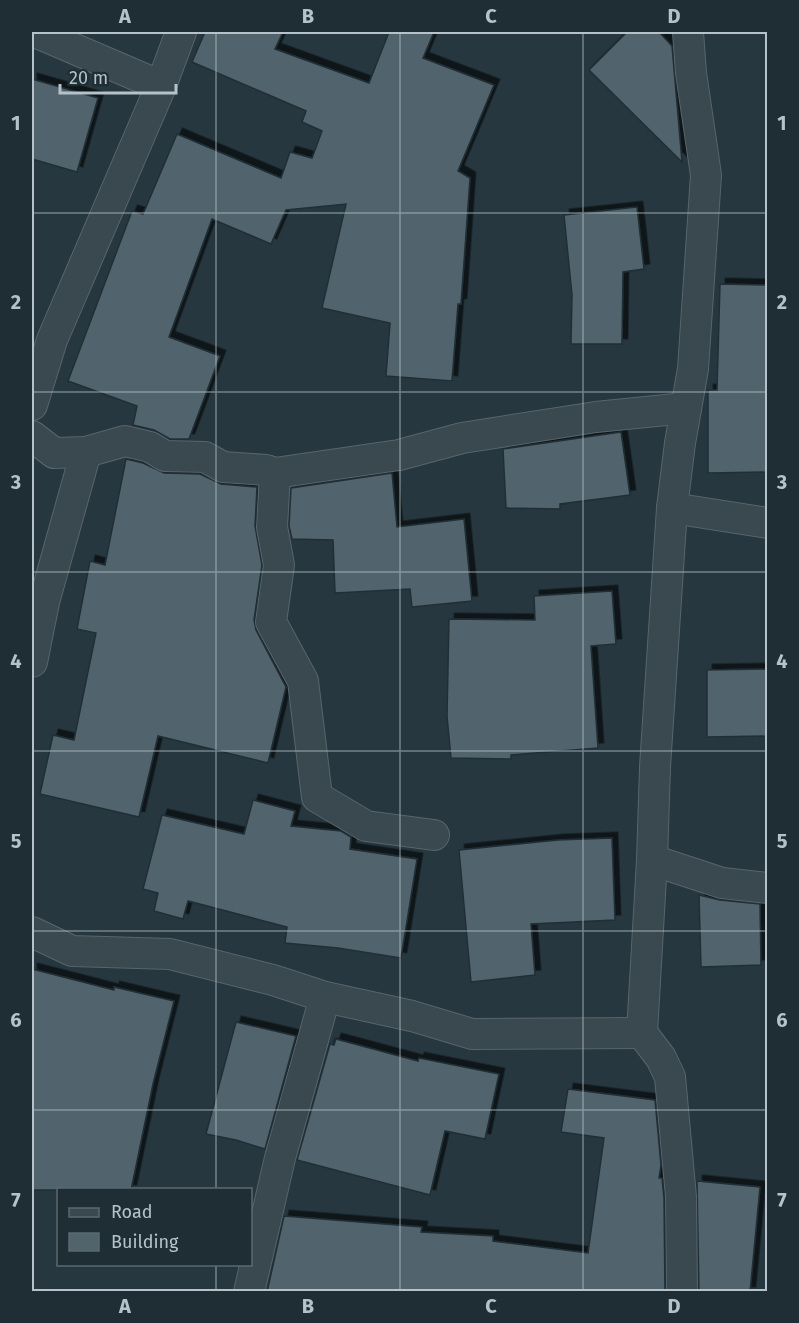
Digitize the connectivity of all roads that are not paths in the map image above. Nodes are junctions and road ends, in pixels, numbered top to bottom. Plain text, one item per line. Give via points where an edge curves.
1 (35, 32) edge
2 (181, 32) edge
3 (688, 32) edge
4 (161, 86) junction
5 (32, 405) edge
6 (686, 408) junction
7 (32, 436) edge
8 (86, 452) junction
9 (275, 473) junction
10 (672, 508) junction
11 (768, 523) edge
12 (38, 601) edge
13 (32, 662) edge
14 (434, 835) dead end
15 (652, 860) junction
16 (768, 888) edge
17 (32, 932) edge
18 (325, 997) junction
19 (642, 1034) junction
20 (249, 1292) edge
21 (682, 1292) edge

1 - 4 street
2 - 4 street
3 - 6 street via 706,175 693,369
4 - 5 street via 52,340
6 - 9 street via 596,417 462,438 399,455
6 - 10 street
7 - 8 street via 54,453
8 - 9 street via 125,441 150,447 165,456 205,457 223,467
8 - 12 street
9 - 14 street via 272,527 279,565 271,622 303,681 317,797 366,826
10 - 11 street
10 - 15 street
12 - 13 street
15 - 16 street via 722,884
15 - 19 street
17 - 18 street via 72,951 170,954
18 - 19 street via 472,1034
18 - 20 street via 280,1158
19 - 21 street via 670,1077 681,1197

